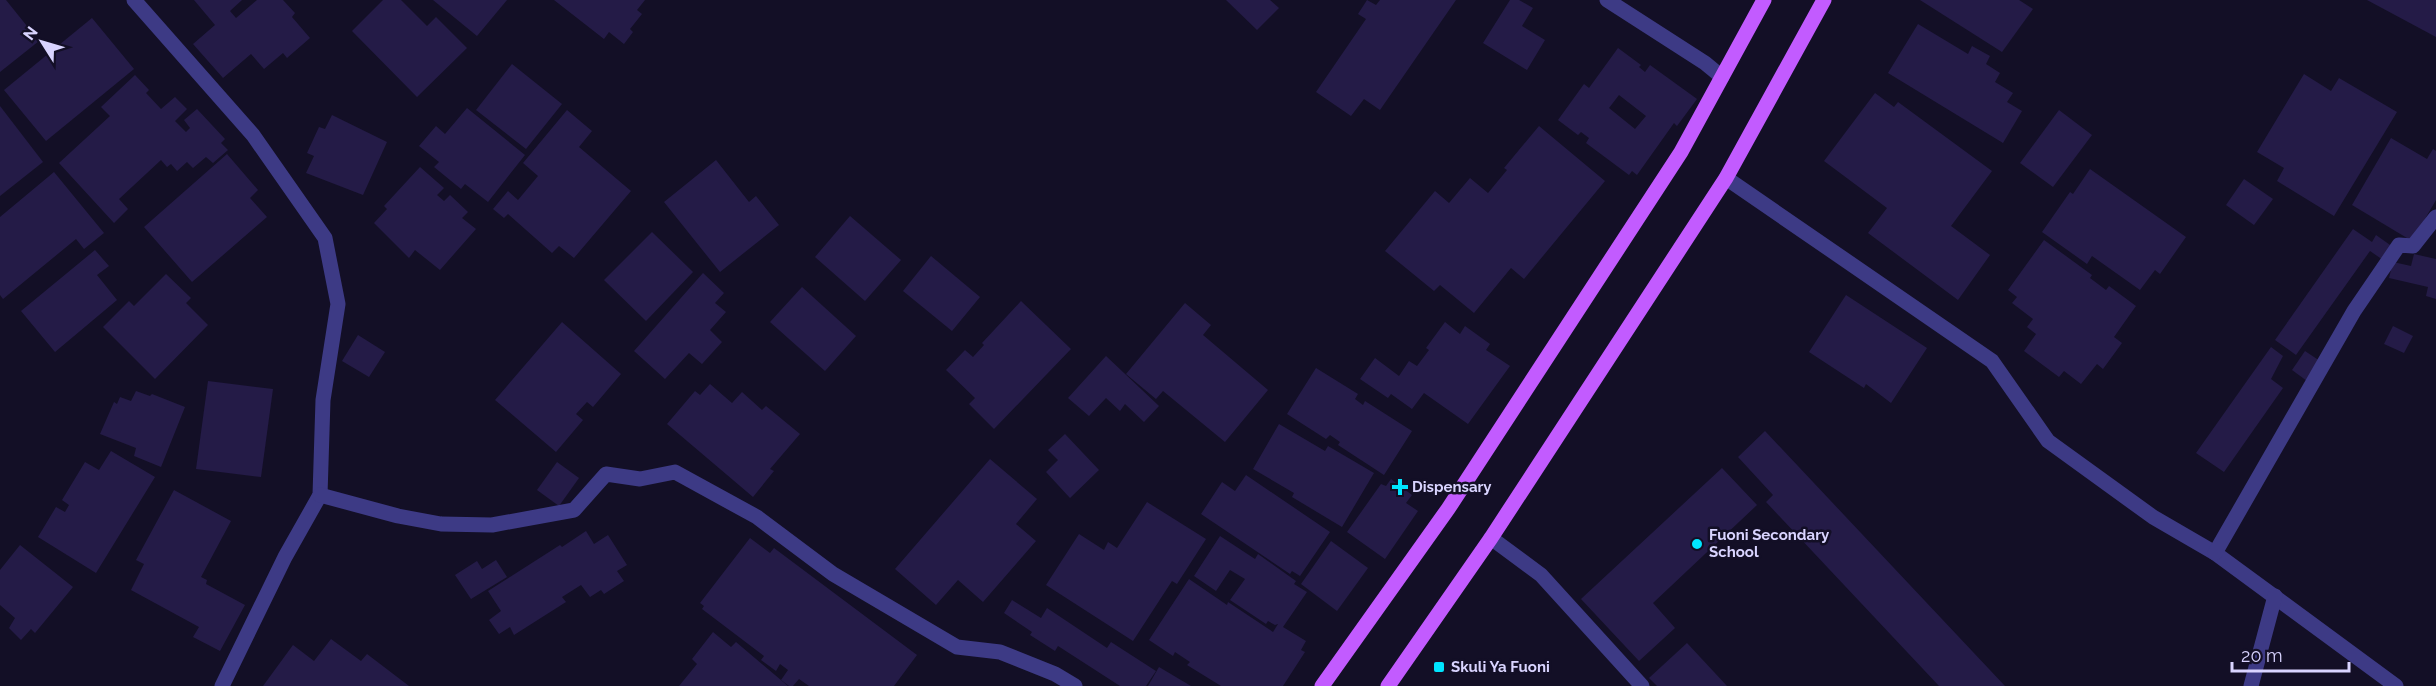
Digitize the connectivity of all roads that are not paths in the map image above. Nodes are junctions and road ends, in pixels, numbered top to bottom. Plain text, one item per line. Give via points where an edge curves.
1 (134, 0) edge
2 (1607, 0) edge
3 (1764, 0) edge
4 (1824, 0) edge
5 (1722, 77) junction
6 (1726, 178) junction
7 (2436, 217) edge
8 (320, 495) junction
9 (1491, 538) junction
10 (2215, 553) junction
11 (2275, 596) junction
12 (222, 686) edge
13 (1075, 686) edge
14 (1322, 686) edge
15 (1389, 686) edge
16 (1642, 686) edge
17 (2251, 686) edge
18 (2396, 686) edge

1 - 8 street via 253,135 325,238 338,304 323,400
2 - 5 street
3 - 5 main road
4 - 6 main road
5 - 14 main road via 1681,152 1461,489
6 - 9 main road
6 - 10 street via 1992,361 2048,441 2153,517
7 - 10 street via 2412,246 2399,245 2354,311
8 - 12 street
8 - 13 street via 441,524 492,525 573,510 606,474 640,479 675,472 757,517 833,574 957,647 1000,652
9 - 15 main road
9 - 16 street via 1541,575
10 - 11 street
11 - 17 street
11 - 18 street

